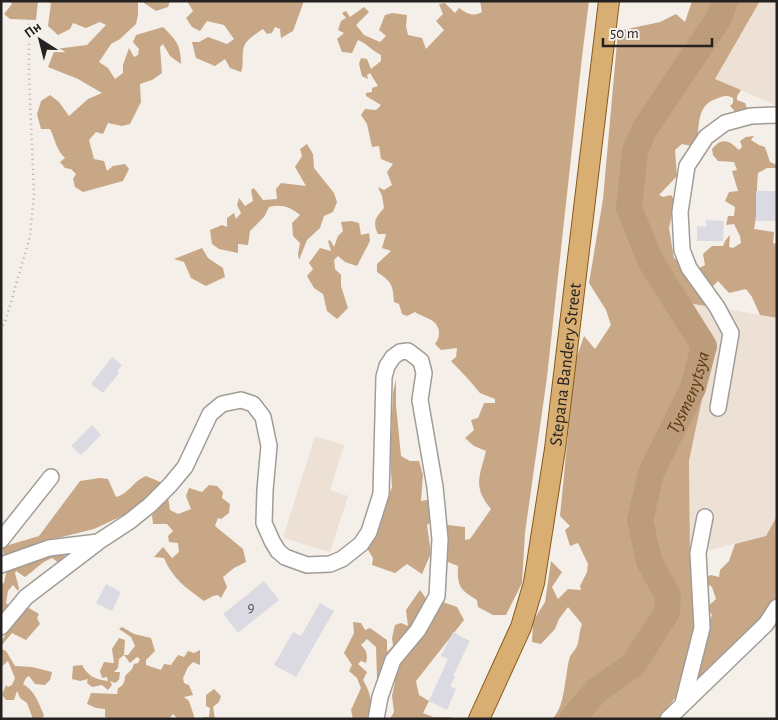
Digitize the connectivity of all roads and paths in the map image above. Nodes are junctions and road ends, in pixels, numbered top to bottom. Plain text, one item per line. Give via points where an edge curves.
1 (29, 1) edge
2 (609, 1) edge
3 (777, 115) edge
4 (1, 330) edge
5 (718, 408) dead end
6 (51, 477) dead end
7 (705, 517) dead end
8 (1, 540) edge
9 (98, 542) junction
10 (1, 565) edge
11 (777, 607) edge
12 (1, 627) edge
13 (683, 703) junction
14 (376, 719) edge
15 (479, 719) edge
16 (668, 719) edge

1 - 4 path via 34,194 30,236
2 - 15 main road, Stepana Bandery Street via 556,449 534,582 521,627
3 - 5 street via 751,116 725,123 706,137 687,166 680,212 682,250 689,268 731,333
6 - 8 street
7 - 13 street via 698,553 702,628
9 - 10 street via 49,548
9 - 12 street via 26,597
9 - 14 street via 150,505 170,485 185,467 210,414 222,404 241,400 253,404 263,417 270,446 264,523 278,551 307,565 330,564 342,559 369,532 381,494 386,366 400,352 408,351 415,355 421,361 424,373 420,400 440,539 436,596 418,630 393,660
11 - 13 street via 766,624
13 - 16 street

